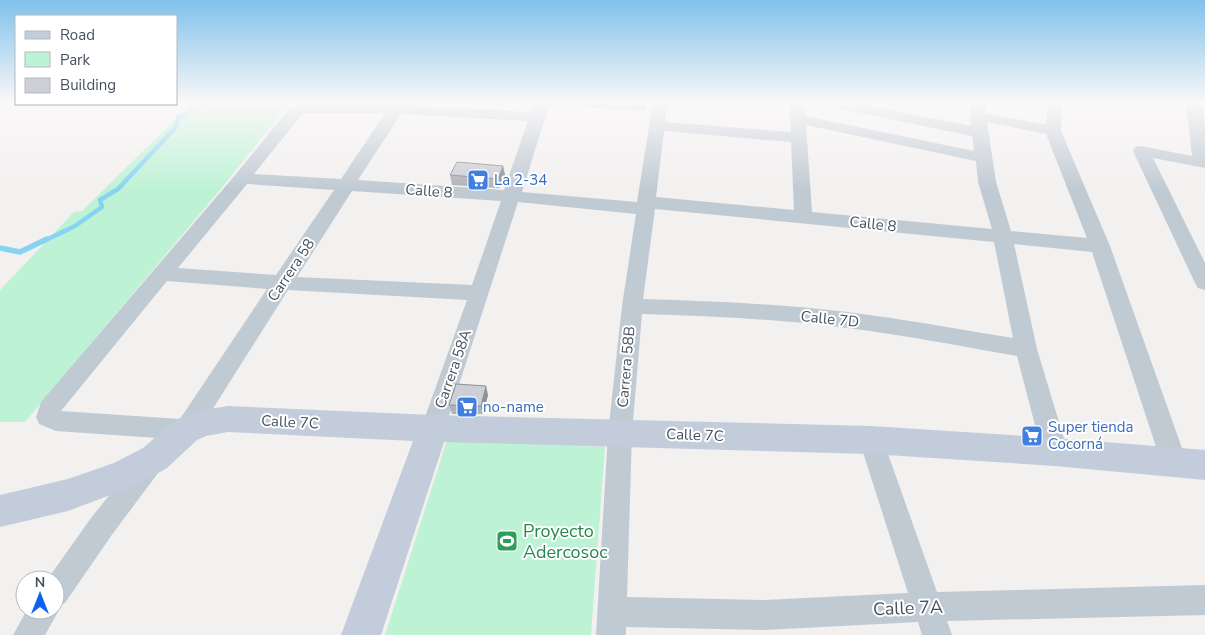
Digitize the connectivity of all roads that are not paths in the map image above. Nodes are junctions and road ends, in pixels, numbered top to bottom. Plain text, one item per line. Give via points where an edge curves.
1 (1054, 131) edge
2 (279, 132) edge
3 (381, 132) edge
4 (532, 132) edge
5 (656, 132) edge
6 (724, 132) edge
7 (799, 132) edge
8 (858, 132) edge
9 (980, 132) edge
10 (1198, 132) edge
11 (799, 138) junction
12 (983, 158) junction
13 (1203, 162) edge
14 (242, 178) junction
15 (347, 185) junction
16 (510, 196) junction
17 (646, 205) junction
18 (803, 216) junction
19 (1003, 238) junction
20 (1100, 246) junction
21 (162, 274) junction
22 (283, 283) junction
23 (1205, 283) edge
24 (479, 293) junction
25 (632, 306) junction
26 (1026, 349) junction
27 (433, 428) junction
28 (186, 430) junction
29 (620, 433) junction
30 (871, 440) junction
31 (1054, 452) junction
32 (155, 458) junction
33 (1174, 462) junction
34 (1205, 465) edge
35 (0, 511) edge
36 (65, 579) edge
37 (1205, 600) edge
38 (927, 607) junction
39 (38, 620) edge
40 (611, 624) edge
41 (28, 635) edge
42 (361, 635) edge
43 (937, 635) edge

1 - 20 street
2 - 14 street
3 - 15 street, Carrera 58
4 - 16 street, Carrera 58A
5 - 17 street, Carrera 58B
6 - 11 street
7 - 11 street
8 - 12 street
9 - 12 street
10 - 13 street
11 - 18 street
12 - 19 street
13 - 23 street via 1141,151
14 - 15 street, Calle 8
14 - 21 street
15 - 16 street, Calle 8
15 - 22 street, Carrera 58
16 - 17 street, Calle 8
16 - 24 street, Carrera 58A
17 - 18 street, Calle 8
17 - 25 street, Carrera 58B
18 - 19 street, Calle 8
19 - 20 street, Calle 8
19 - 26 street
20 - 33 street
21 - 22 street
21 - 28 street, Calle 7C via 49,410 48,418
22 - 24 street
22 - 28 street, Carrera 58
24 - 27 street, Carrera 58A
25 - 26 street, Calle 7D via 822,317 922,330
25 - 29 street, Carrera 58B
26 - 31 street
27 - 28 street, Calle 7C via 228,419
27 - 29 street, Calle 7C
27 - 42 street, Carrera 58A
28 - 32 street, Calle 7C
29 - 30 street, Calle 7C
29 - 40 street, Carrera 58B
30 - 31 street, Calle 7C
30 - 38 street
31 - 33 street, Calle 7C
32 - 35 street, Calle 7C via 93,487
32 - 36 street
33 - 34 street, Calle 7C
37 - 38 street, Calle 7A
38 - 40 street, Calle 7A
38 - 43 street
39 - 41 street

